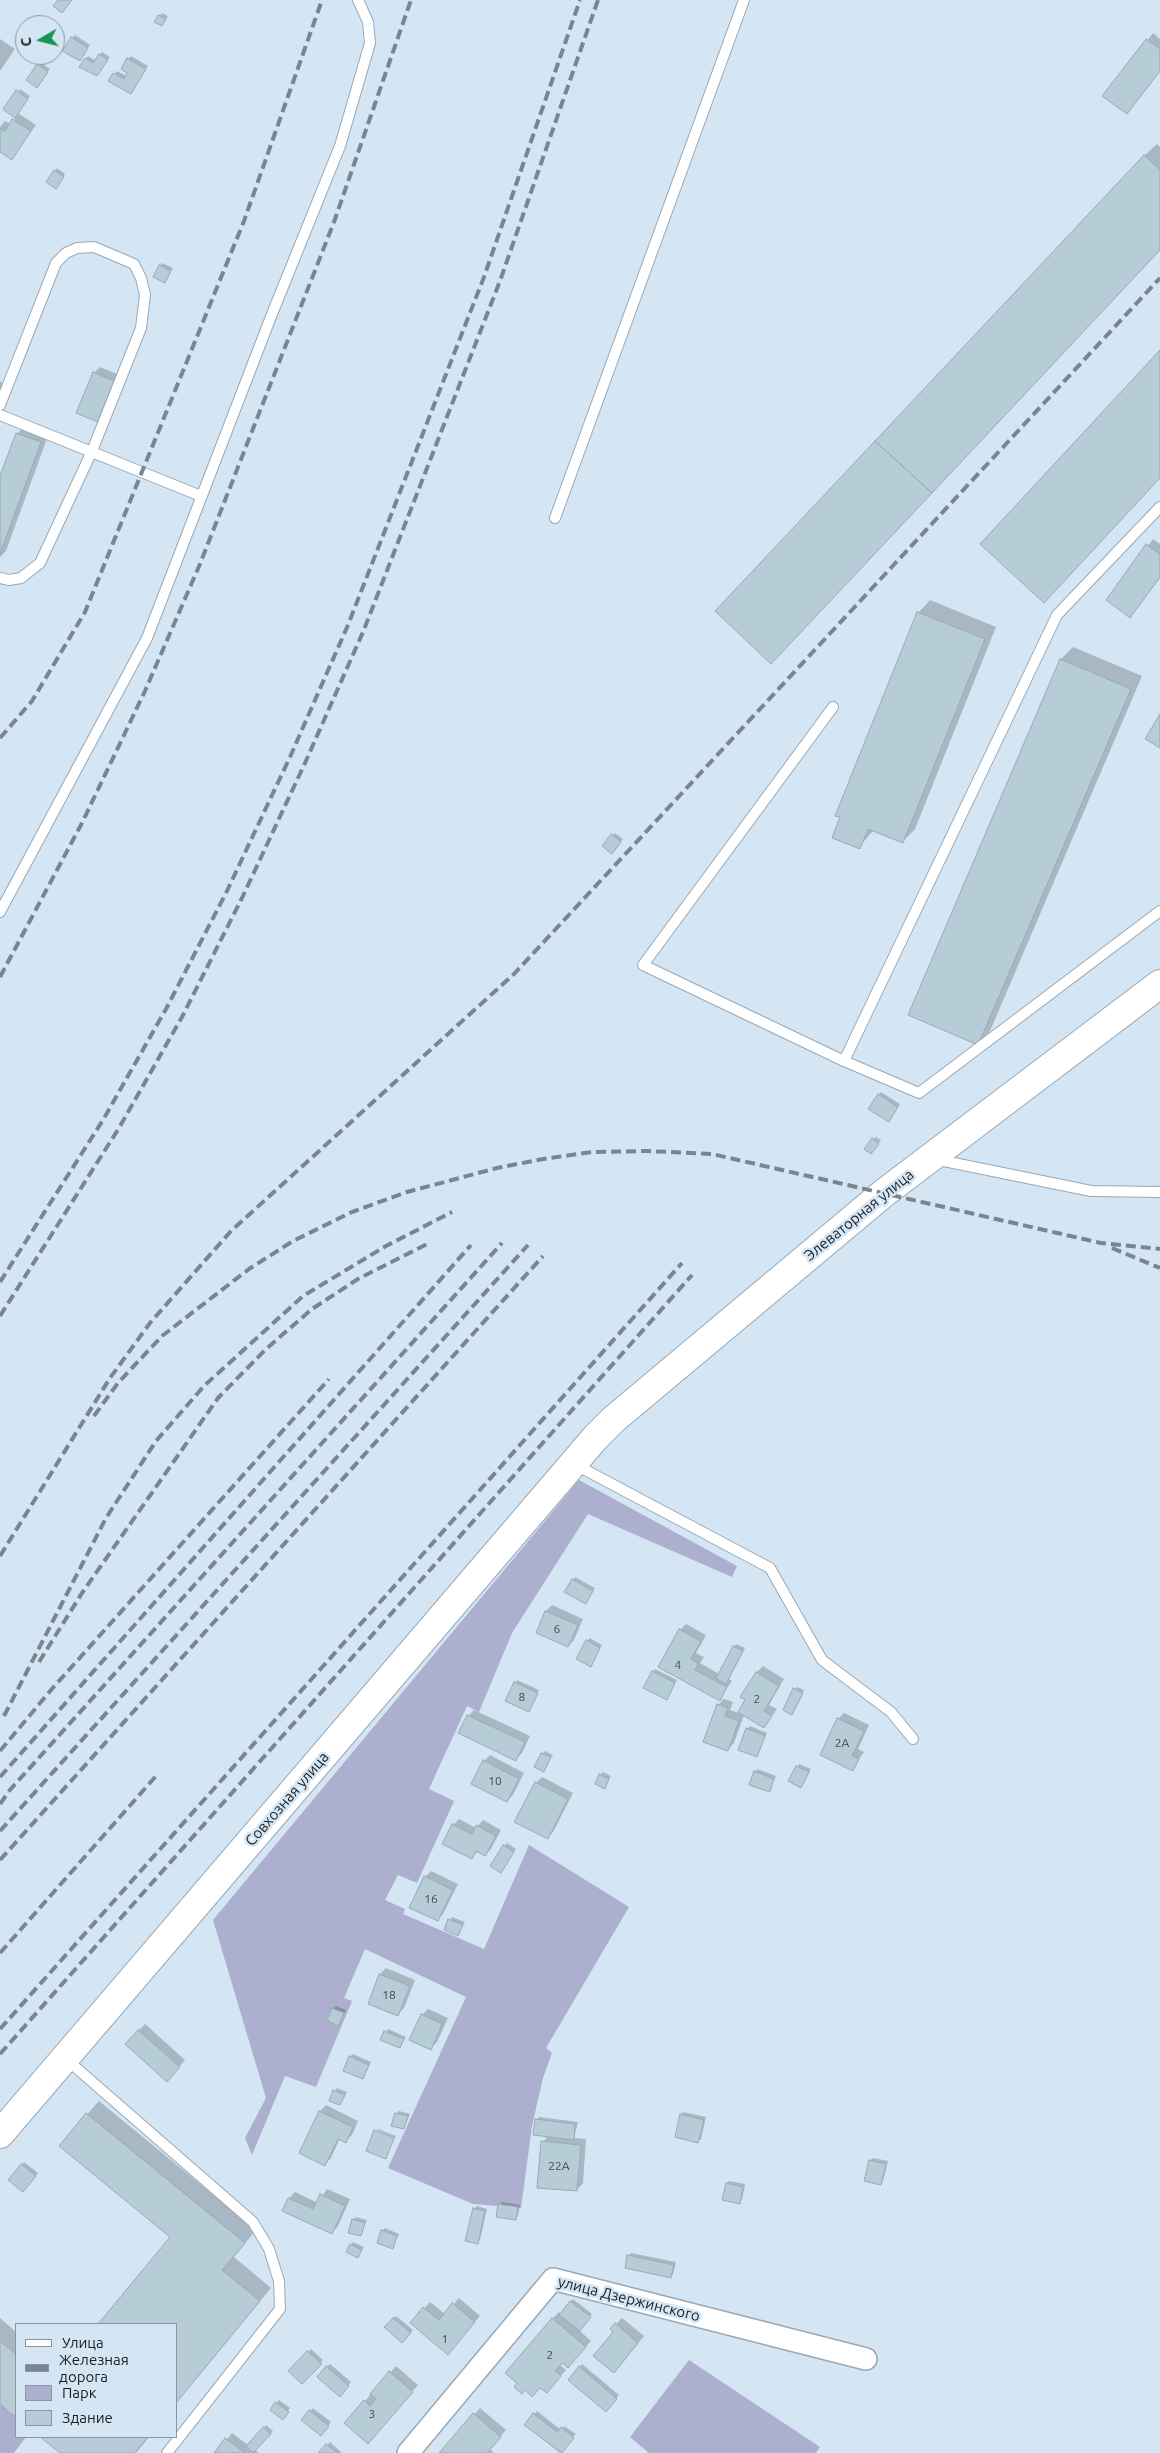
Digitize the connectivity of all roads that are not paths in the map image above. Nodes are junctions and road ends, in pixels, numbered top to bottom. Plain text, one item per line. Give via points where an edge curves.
1 (358, 0) edge
2 (744, 0) edge
3 (0, 405) edge
4 (0, 415) edge
5 (92, 451) junction
6 (201, 496) junction
7 (1160, 507) edge
8 (555, 518) dead end
9 (0, 578) edge
10 (833, 707) dead end
11 (1160, 911) edge
12 (0, 912) edge
13 (1160, 984) edge
14 (844, 1061) junction
15 (928, 1158) junction
16 (1160, 1192) edge
17 (574, 1464) junction
18 (913, 1739) dead end
19 (65, 2059) junction
20 (0, 2134) edge
21 (866, 2359) dead end
22 (167, 2453) edge
23 (408, 2453) edge

1 - 6 lane via 368,22 370,42 340,146
2 - 8 lane
3 - 5 lane via 56,263 77,248 94,247 134,264 145,295 141,328
4 - 5 lane
5 - 6 lane
5 - 9 lane via 40,563 21,578
6 - 12 lane via 147,638
7 - 14 lane via 1057,615
10 - 14 lane via 643,966
11 - 14 lane via 919,1093
13 - 15 street, Элеваторная улица
15 - 16 lane via 1091,1191
15 - 17 street, Элеваторная улица via 614,1419
17 - 18 lane via 770,1568 822,1660 891,1712
17 - 19 street, Совхозная улица
19 - 20 street, Совхозная улица
19 - 22 lane via 254,2222 269,2249 279,2281 280,2309
21 - 23 street, улица Дзержинского via 553,2279

